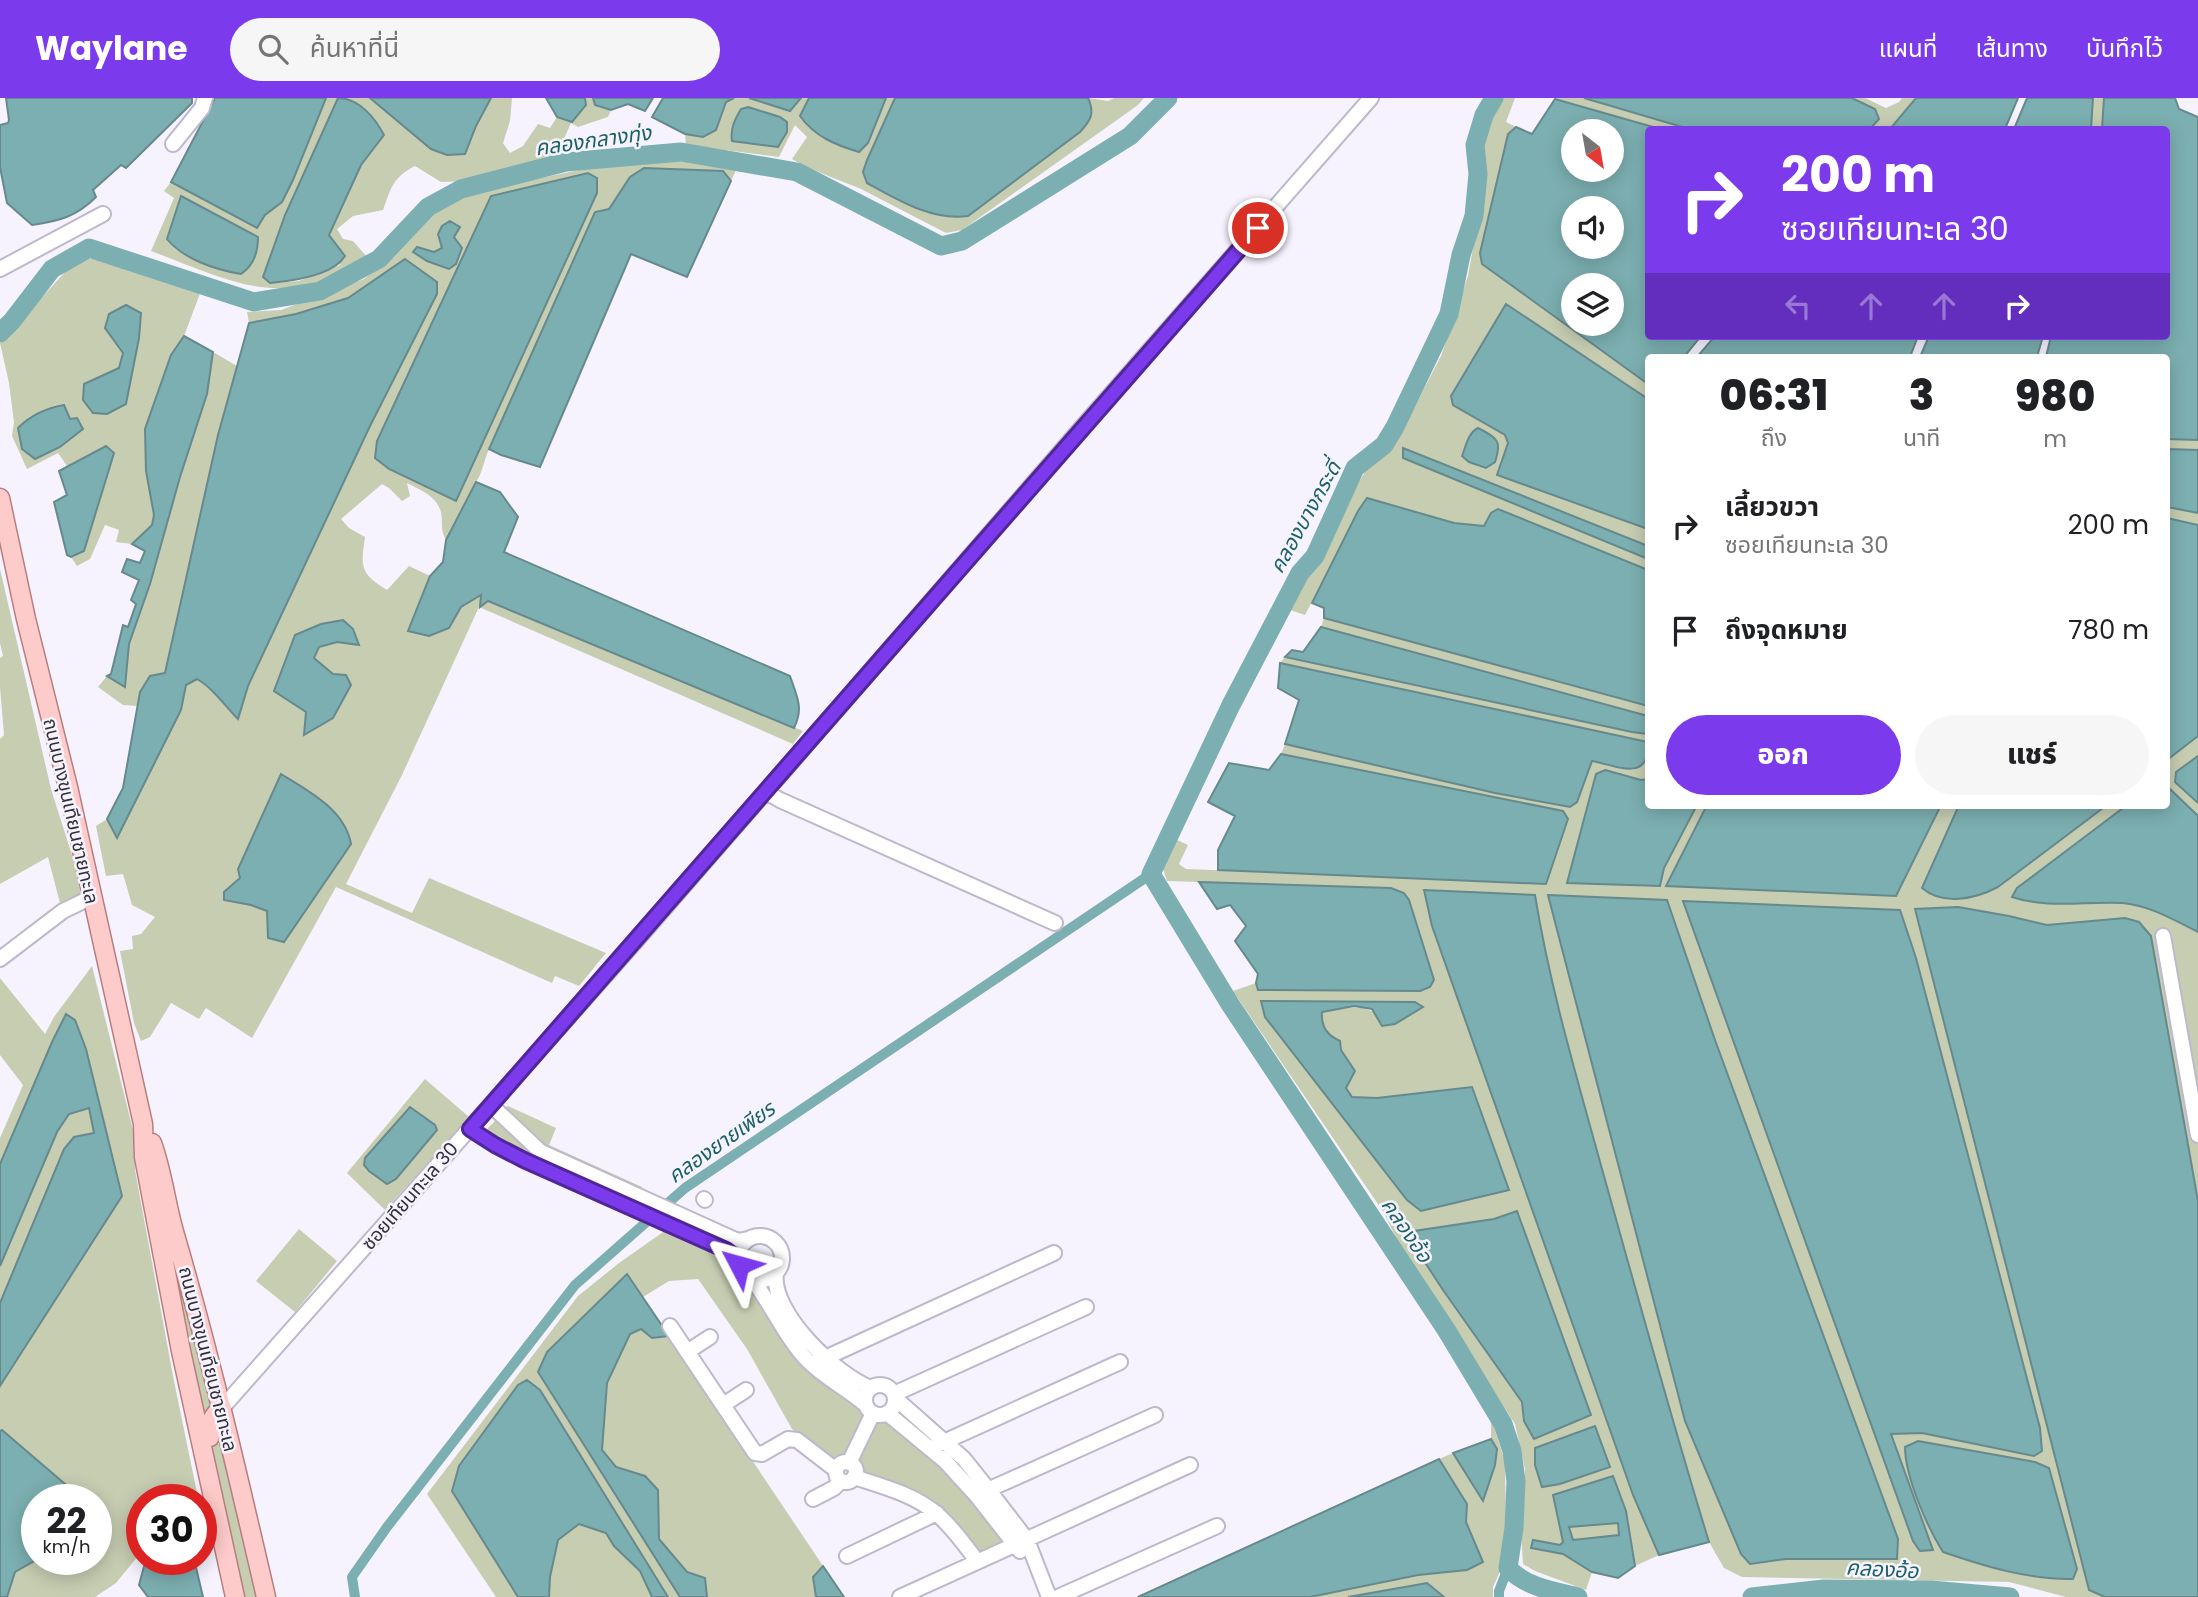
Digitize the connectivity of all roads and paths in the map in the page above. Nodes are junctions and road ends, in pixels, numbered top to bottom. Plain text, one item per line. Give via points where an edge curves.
1 (205, 98) edge
2 (1371, 98) edge
3 (173, 144) dead end
4 (103, 214) dead end
5 (0, 269) edge
6 (0, 498) edge
7 (766, 792) junction
8 (92, 897) junction
9 (1055, 923) dead end
10 (2163, 936) dead end
11 (0, 959) edge
12 (491, 1105) junction
13 (142, 1124) junction
14 (470, 1129) junction
15 (2198, 1135) edge
16 (534, 1146) junction
17 (529, 1161) junction
18 (601, 1186) junction
19 (679, 1222) junction
20 (748, 1239) junction
21 (1054, 1253) dead end
22 (738, 1263) junction
23 (776, 1273) junction
24 (752, 1279) junction
25 (1086, 1307) dead end
26 (670, 1325) dead end
27 (710, 1337) dead end
28 (687, 1352) junction
29 (818, 1361) junction
30 (1120, 1362) dead end
31 (871, 1388) junction
32 (746, 1390) dead end
33 (894, 1396) junction
34 (723, 1405) junction
35 (222, 1408) junction
36 (875, 1410) junction
37 (1155, 1415) dead end
38 (210, 1437) junction
39 (945, 1442) junction
40 (231, 1448) junction
41 (930, 1449) junction
42 (205, 1462) junction
43 (1191, 1465) dead end
44 (845, 1473) junction
45 (982, 1492) junction
46 (813, 1499) dead end
47 (937, 1513) junction
48 (1217, 1526) dead end
49 (1022, 1542) junction
50 (847, 1556) dead end
51 (977, 1561) junction
52 (235, 1597) edge
53 (266, 1597) edge
54 (900, 1597) edge
55 (1048, 1597) edge
56 (1058, 1597) edge

1 - 3 street
2 - 7 street, ซอยเทียนทะเล 30
4 - 5 street
6 - 8 main road, ถนนบางขุนเทียนชายทะเล
7 - 9 street
7 - 12 street, ซอยเทียนทะเล 30
8 - 11 street via 63,911
8 - 13 main road, ถนนบางขุนเทียนชายทะเล
10 - 15 street
12 - 14 street, ซอยเทียนทะเล 30
12 - 16 street
13 - 35 main road, ถนนบางขุนเทียนชายทะเล via 164,1184
13 - 42 main road, ถนนบางขุนเทียนชายทะเล via 144,1157
14 - 17 street
14 - 35 street, ซอยเทียนทะเล 30
16 - 17 street via 537,1152
16 - 18 street
17 - 18 street
18 - 19 street
19 - 20 street via 738,1241
19 - 22 street via 726,1250
20 - 22 street via 739,1250
20 - 23 street via 768,1237 779,1246 782,1259
21 - 29 street
22 - 24 street
23 - 24 street via 763,1280
23 - 29 street via 779,1296
24 - 29 street via 794,1343
25 - 33 street
26 - 28 street
27 - 28 street
28 - 34 street
29 - 31 street
29 - 36 street via 827,1378
30 - 39 street
31 - 33 street via 886,1386
31 - 36 street via 866,1395
32 - 34 street
33 - 36 street via 893,1407
33 - 39 street
34 - 44 street via 755,1453 762,1454 788,1439 797,1440
35 - 38 main road via 210,1423
35 - 40 main road, ถนนบางขุนเทียนชายทะเล
36 - 41 street via 896,1418
36 - 44 street
37 - 45 street
38 - 40 main road via 216,1434
38 - 42 main road
39 - 41 street
39 - 45 street via 964,1460
40 - 53 main road, ถนนบางขุนเทียนชายทะเล
41 - 45 street
42 - 52 main road, ถนนบางขุนเทียนชายทะเล
43 - 49 street
44 - 46 street via 834,1488
44 - 47 street
45 - 49 street
47 - 50 street
47 - 51 street
48 - 56 street
49 - 51 street
49 - 55 street
51 - 54 street

